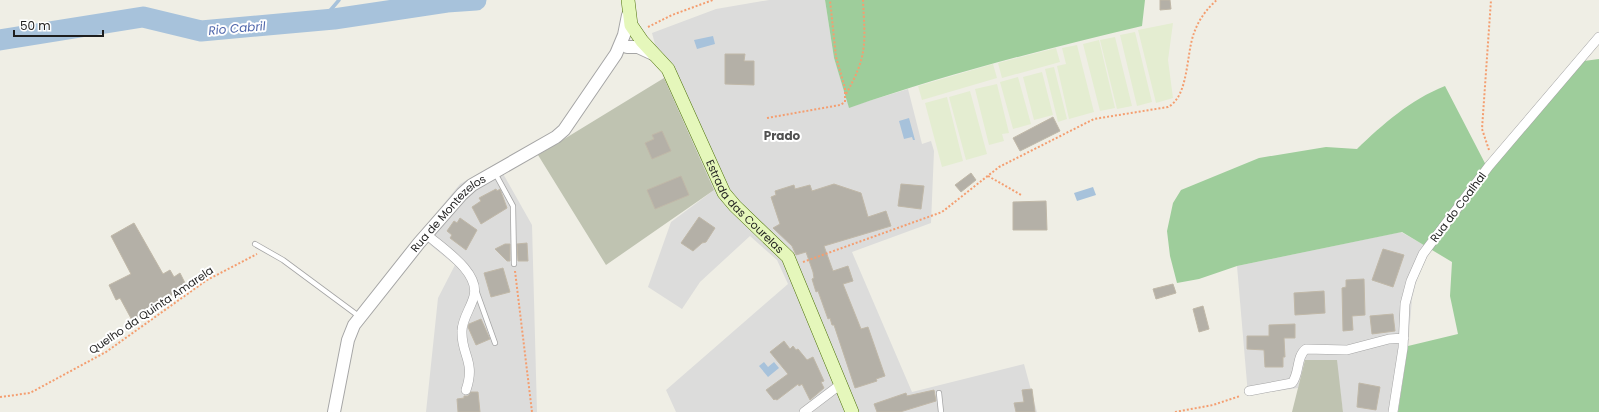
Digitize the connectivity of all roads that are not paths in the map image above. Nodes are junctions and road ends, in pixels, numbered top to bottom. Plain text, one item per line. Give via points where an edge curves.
1 (628, 7) edge
2 (636, 34) junction
3 (1599, 37) edge
4 (624, 44) junction
5 (656, 56) junction
6 (495, 172) junction
7 (426, 234) junction
8 (255, 244) dead end
9 (514, 264) road end
10 (474, 285) junction
11 (360, 317) junction
12 (1404, 338) junction
13 (495, 343) dead end
14 (841, 384) junction
15 (466, 390) dead end
16 (1248, 392) road end
17 (939, 393) dead end
18 (334, 412) edge
19 (804, 412) edge
20 (852, 412) edge
21 (941, 412) edge
22 (1393, 412) edge

1 - 2 main road, Estrada das Courelas via 631,25
1 - 4 street
2 - 4 street via 633,41
2 - 5 main road, Estrada das Courelas
3 - 12 street, Rua do Coalhal via 1492,161 1420,260 1405,304
4 - 5 street via 638,47
4 - 6 street, Rua de Montezelos via 564,130
5 - 14 main road, Estrada das Courelas via 670,73 724,193 783,250
6 - 7 street, Rua de Montezelos via 468,188
6 - 9 lane via 513,206
7 - 10 street via 467,271
7 - 11 street, Rua de Montezelos
8 - 11 lane via 284,260
10 - 13 lane
10 - 15 street via 473,301 462,329 470,369
11 - 18 street, Rua de Montezelos via 348,340
12 - 16 street via 1389,339 1347,350 1306,348 1301,354 1292,383
12 - 22 street, Rua do Coalhal
14 - 19 street
14 - 20 main road, Estrada das Courelas
17 - 21 lane

